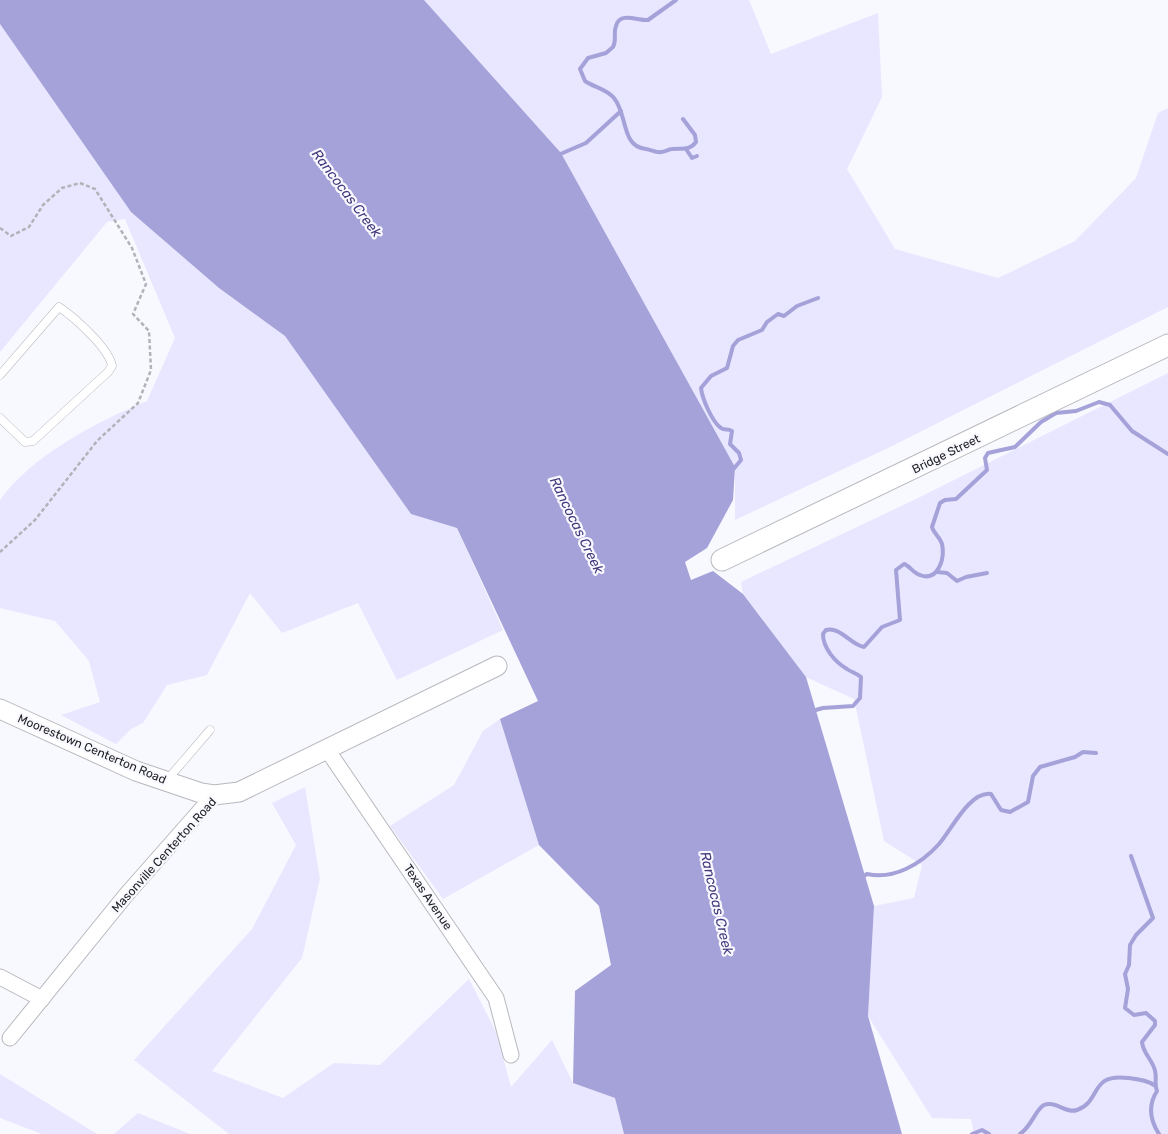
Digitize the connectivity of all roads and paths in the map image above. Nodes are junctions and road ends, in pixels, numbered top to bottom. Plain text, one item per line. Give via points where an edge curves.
1 (1168, 346) edge
2 (0, 375) edge
3 (0, 418) edge
4 (722, 560) dead end
5 (496, 666) dead end
6 (0, 709) edge
7 (210, 730) dead end
8 (326, 748) junction
9 (166, 781) junction
10 (214, 795) junction
11 (0, 977) edge
12 (42, 999) junction
13 (10, 1038) dead end
14 (511, 1055) dead end

1 - 4 main road, Bridge Street
2 - 3 lane via 59,307 70,314 107,353 112,366 33,441 25,442 18,438
5 - 8 street, Masonville Centerton Road
6 - 9 street, Moorestown Centerton Road via 136,771
7 - 9 lane
8 - 10 street, Masonville Centerton Road via 239,792
8 - 14 street, Texas Avenue via 496,998
9 - 10 street, Moorestown Centerton Road
10 - 12 street, Masonville Centerton Road via 126,895
11 - 12 street
12 - 13 street, Masonville Centerton Road

